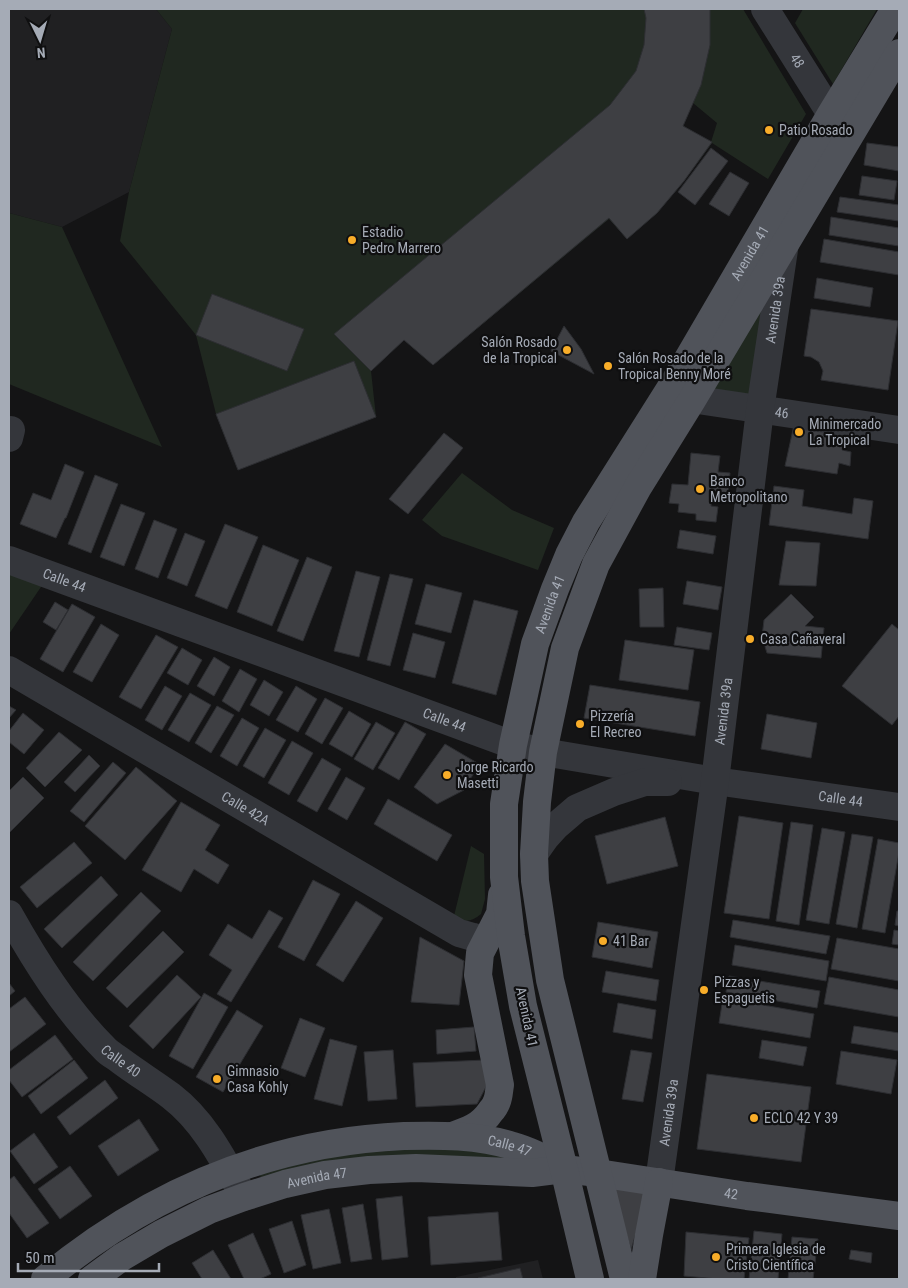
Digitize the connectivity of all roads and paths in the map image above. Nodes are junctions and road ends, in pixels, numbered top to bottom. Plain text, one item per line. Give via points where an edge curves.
1 (765, 9) edge
2 (895, 9) edge
3 (899, 53) edge
4 (831, 114) junction
5 (786, 242) junction
6 (679, 398) junction
7 (760, 410) junction
8 (899, 430) edge
9 (9, 560) edge
10 (9, 670) edge
11 (513, 745) junction
12 (543, 752) junction
13 (715, 781) junction
14 (899, 807) edge
15 (534, 854) junction
16 (504, 877) junction
17 (9, 914) edge
18 (486, 940) junction
19 (452, 1136) junction
20 (564, 1169) junction
21 (229, 1170) junction
22 (598, 1173) junction
23 (659, 1182) junction
24 (244, 1197) junction
25 (899, 1216) edge
26 (45, 1279) edge
27 (92, 1279) edge
28 (590, 1279) edge
29 (624, 1279) edge
30 (642, 1279) edge

1 - 4 street, 48
2 - 4 main road, Avenida 41
3 - 5 main road, Avenida 41
4 - 6 main road, Avenida 41
5 - 6 main road, Avenida 41
5 - 7 street, Avenida 39a
6 - 7 street, 46
6 - 11 main road, Avenida 41 via 586,522 569,555 535,644
6 - 12 main road, Avenida 41 via 638,487 596,564 565,648
7 - 8 street, 46
7 - 13 street, Avenida 39a
9 - 11 street, Calle 44
10 - 18 street, Calle 42A via 459,932
11 - 12 street, Calle 44
11 - 16 main road, Avenida 41 via 504,804
12 - 13 street, Calle 44
12 - 15 main road, Avenida 41
13 - 14 street, Calle 44
13 - 15 street via 645,782 614,792 577,808 556,826
13 - 23 street, Avenida 39a
15 - 22 main road, Avenida 41 via 550,980
16 - 18 main road via 500,914
16 - 20 main road, Avenida 41 via 523,1006
17 - 21 street, Calle 40 via 51,984 73,1012 107,1051 190,1113
18 - 19 main road via 480,953 478,975 500,1085 499,1094 482,1122
19 - 20 main road, Calle 47 via 513,1146
19 - 21 main road via 380,1137 339,1142 295,1150
20 - 22 main road, 42
20 - 24 main road, Avenida 47 via 532,1173 416,1168 369,1170 285,1184
20 - 28 main road, Avenida 41
21 - 24 street, Calle 40
21 - 26 main road via 129,1218
22 - 23 main road, 42
22 - 29 main road, Avenida 41
23 - 25 main road, 42
23 - 30 main road
24 - 27 main road, Avenida 47 via 161,1234

